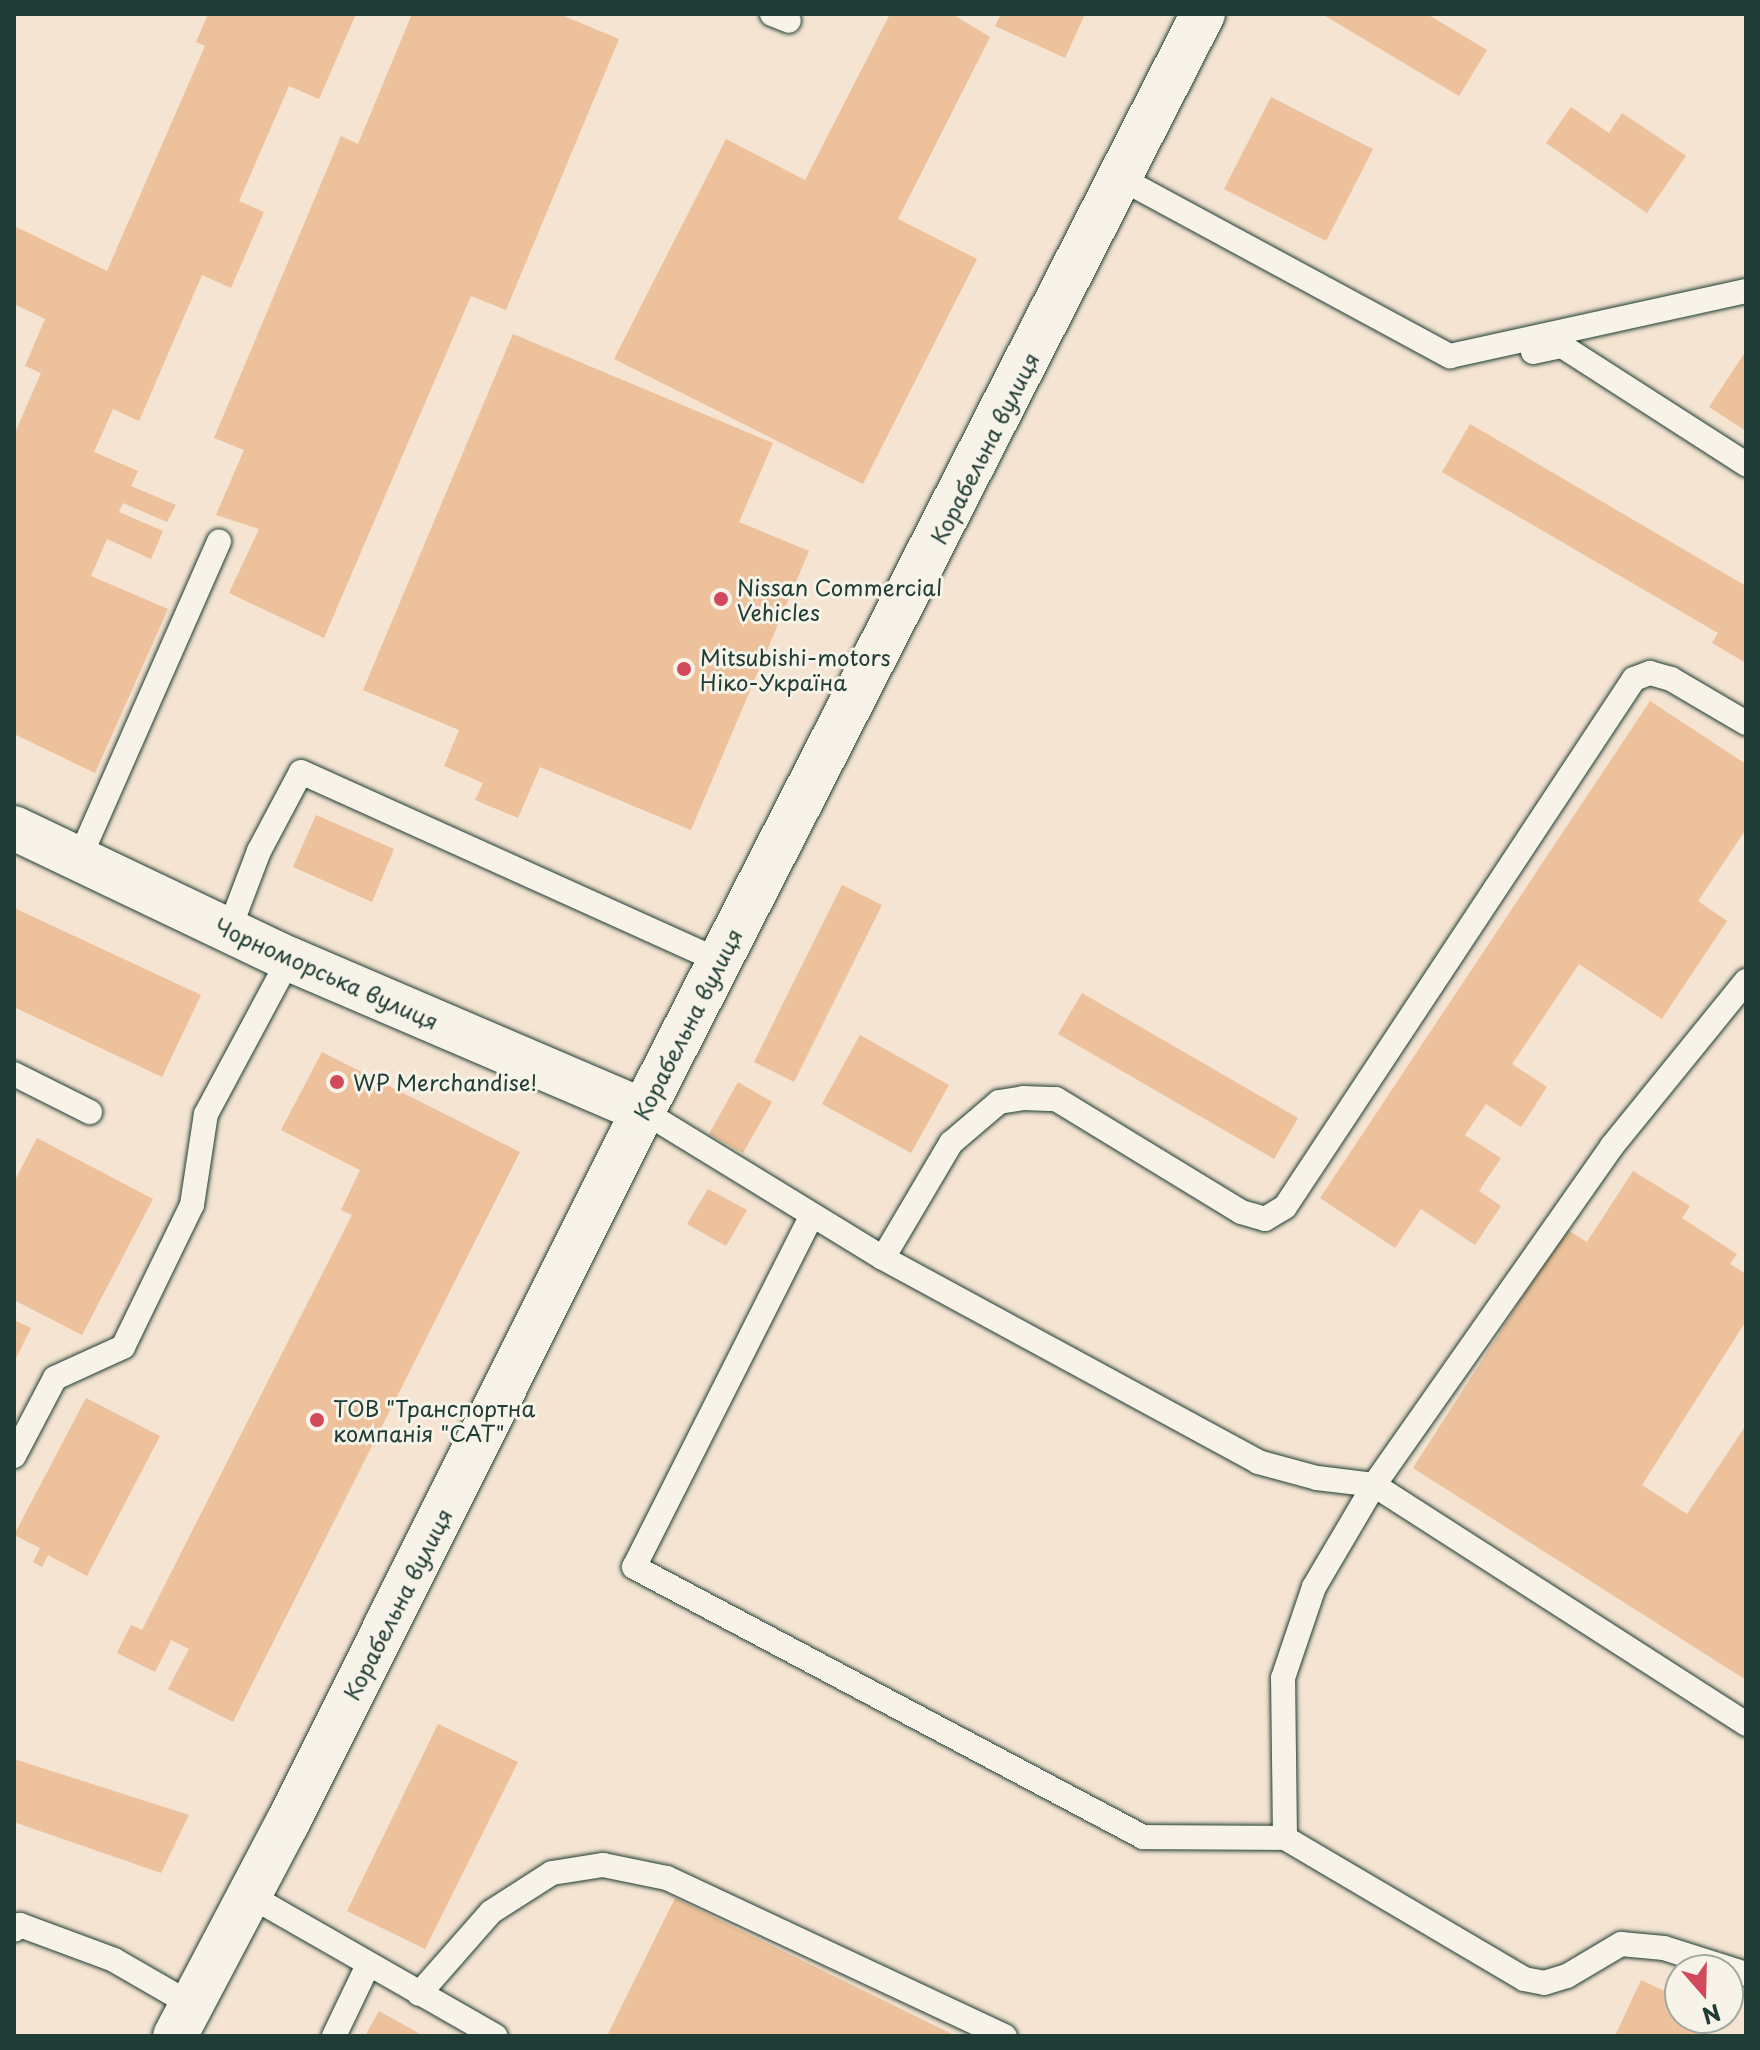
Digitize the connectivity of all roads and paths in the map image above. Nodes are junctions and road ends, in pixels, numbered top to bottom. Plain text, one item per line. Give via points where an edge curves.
1 (1203, 14) edge
2 (1122, 179) junction
3 (1746, 291) edge
4 (1450, 356) junction
5 (1746, 464) edge
6 (219, 541) dead end
7 (1746, 723) edge
8 (14, 828) edge
9 (79, 859) junction
10 (229, 930) junction
11 (289, 959) junction
12 (720, 961) junction
13 (1746, 981) edge
14 (14, 1074) edge
15 (643, 1111) junction
16 (90, 1112) dead end
17 (812, 1215) junction
18 (883, 1258) junction
19 (14, 1456) edge
20 (1374, 1485) junction
21 (1746, 1724) edge
22 (1285, 1838) junction
23 (249, 1895) junction
24 (14, 1930) edge
25 (368, 1965) junction
26 (1746, 1974) edge
27 (419, 1994) junction
28 (183, 2020) edge
29 (334, 2036) edge
30 (495, 2036) edge
31 (1005, 2036) edge

1 - 2 street, Корабельна вулиця
2 - 4 lane
2 - 12 street, Корабельна вулиця
3 - 4 lane
4 - 5 lane via 1467,365 1562,346
6 - 9 lane
7 - 18 lane via 1671,679 1650,673 1634,679 1285,1207 1265,1219 1241,1212 1056,1099 1023,1098 999,1102 951,1143
8 - 9 street, Чорноморська вулиця
9 - 10 street, Чорноморська вулиця
10 - 11 street, Чорноморська вулиця
10 - 12 lane via 259,851 301,772
11 - 15 street, Чорноморська вулиця
11 - 19 lane via 206,1114 192,1205 123,1347 55,1378
12 - 15 street, Корабельна вулиця
13 - 20 lane via 1612,1146
14 - 16 lane
15 - 17 lane
15 - 23 street, Корабельна вулиця
17 - 18 lane
17 - 22 lane via 634,1567 1143,1837
18 - 20 lane via 1258,1462 1317,1478
20 - 21 lane
20 - 22 lane via 1314,1587 1283,1678
22 - 26 lane via 1524,1979 1544,1983 1567,1976 1621,1944 1664,1948
23 - 25 lane
23 - 28 street, Корабельна вулиця
24 - 28 lane via 20,1925 114,1960
25 - 27 lane
25 - 29 lane
27 - 30 lane
27 - 31 lane via 491,1912 552,1873 603,1865 667,1878

